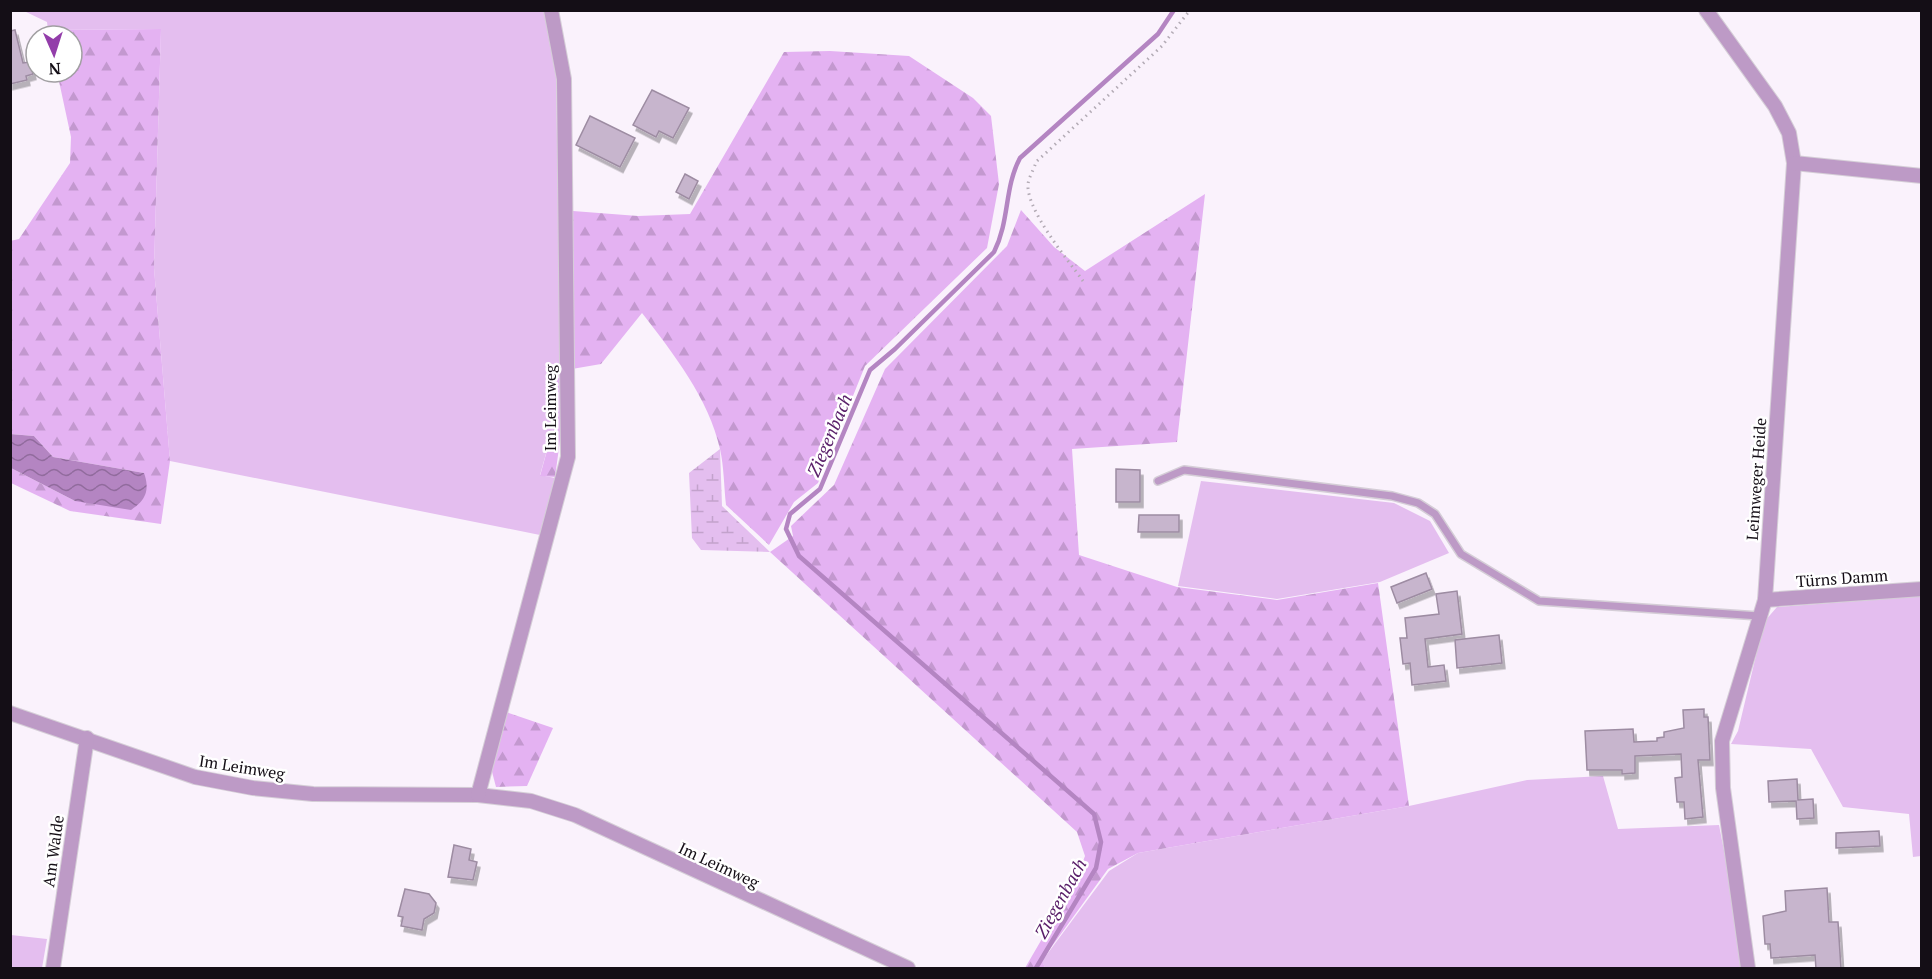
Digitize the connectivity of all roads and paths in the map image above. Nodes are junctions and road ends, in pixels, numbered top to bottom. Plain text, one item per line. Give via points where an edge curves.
1 (551, 10) edge
2 (1190, 10) edge
3 (1706, 10) edge
4 (1794, 163) junction
5 (1922, 176) edge
6 (1083, 281) dead end
7 (1158, 480) dead end
8 (1922, 589) edge
9 (1765, 600) junction
10 (1759, 616) junction
11 (10, 713) edge
12 (87, 738) junction
13 (478, 795) junction
14 (53, 969) edge
15 (908, 969) edge
16 (1748, 969) edge

1 - 13 street, Im Leimweg via 564,79 567,457
2 - 6 path via 1162,46 1036,162 1028,185 1037,214
3 - 4 street, Leimweger Heide via 1775,106 1789,133
4 - 5 street
4 - 9 street, Leimweger Heide
7 - 10 lane via 1184,470 1392,496 1418,503 1435,514 1461,554 1539,601
8 - 9 street, Türns Damm
9 - 10 street, Leimweger Heide
10 - 16 street, Leimweger Heide via 1722,741 1723,788
11 - 12 street, Im Leimweg
12 - 13 street, Im Leimweg via 195,777 253,788 313,794
12 - 14 street, Am Walde
13 - 15 street, Im Leimweg via 531,801 575,815

